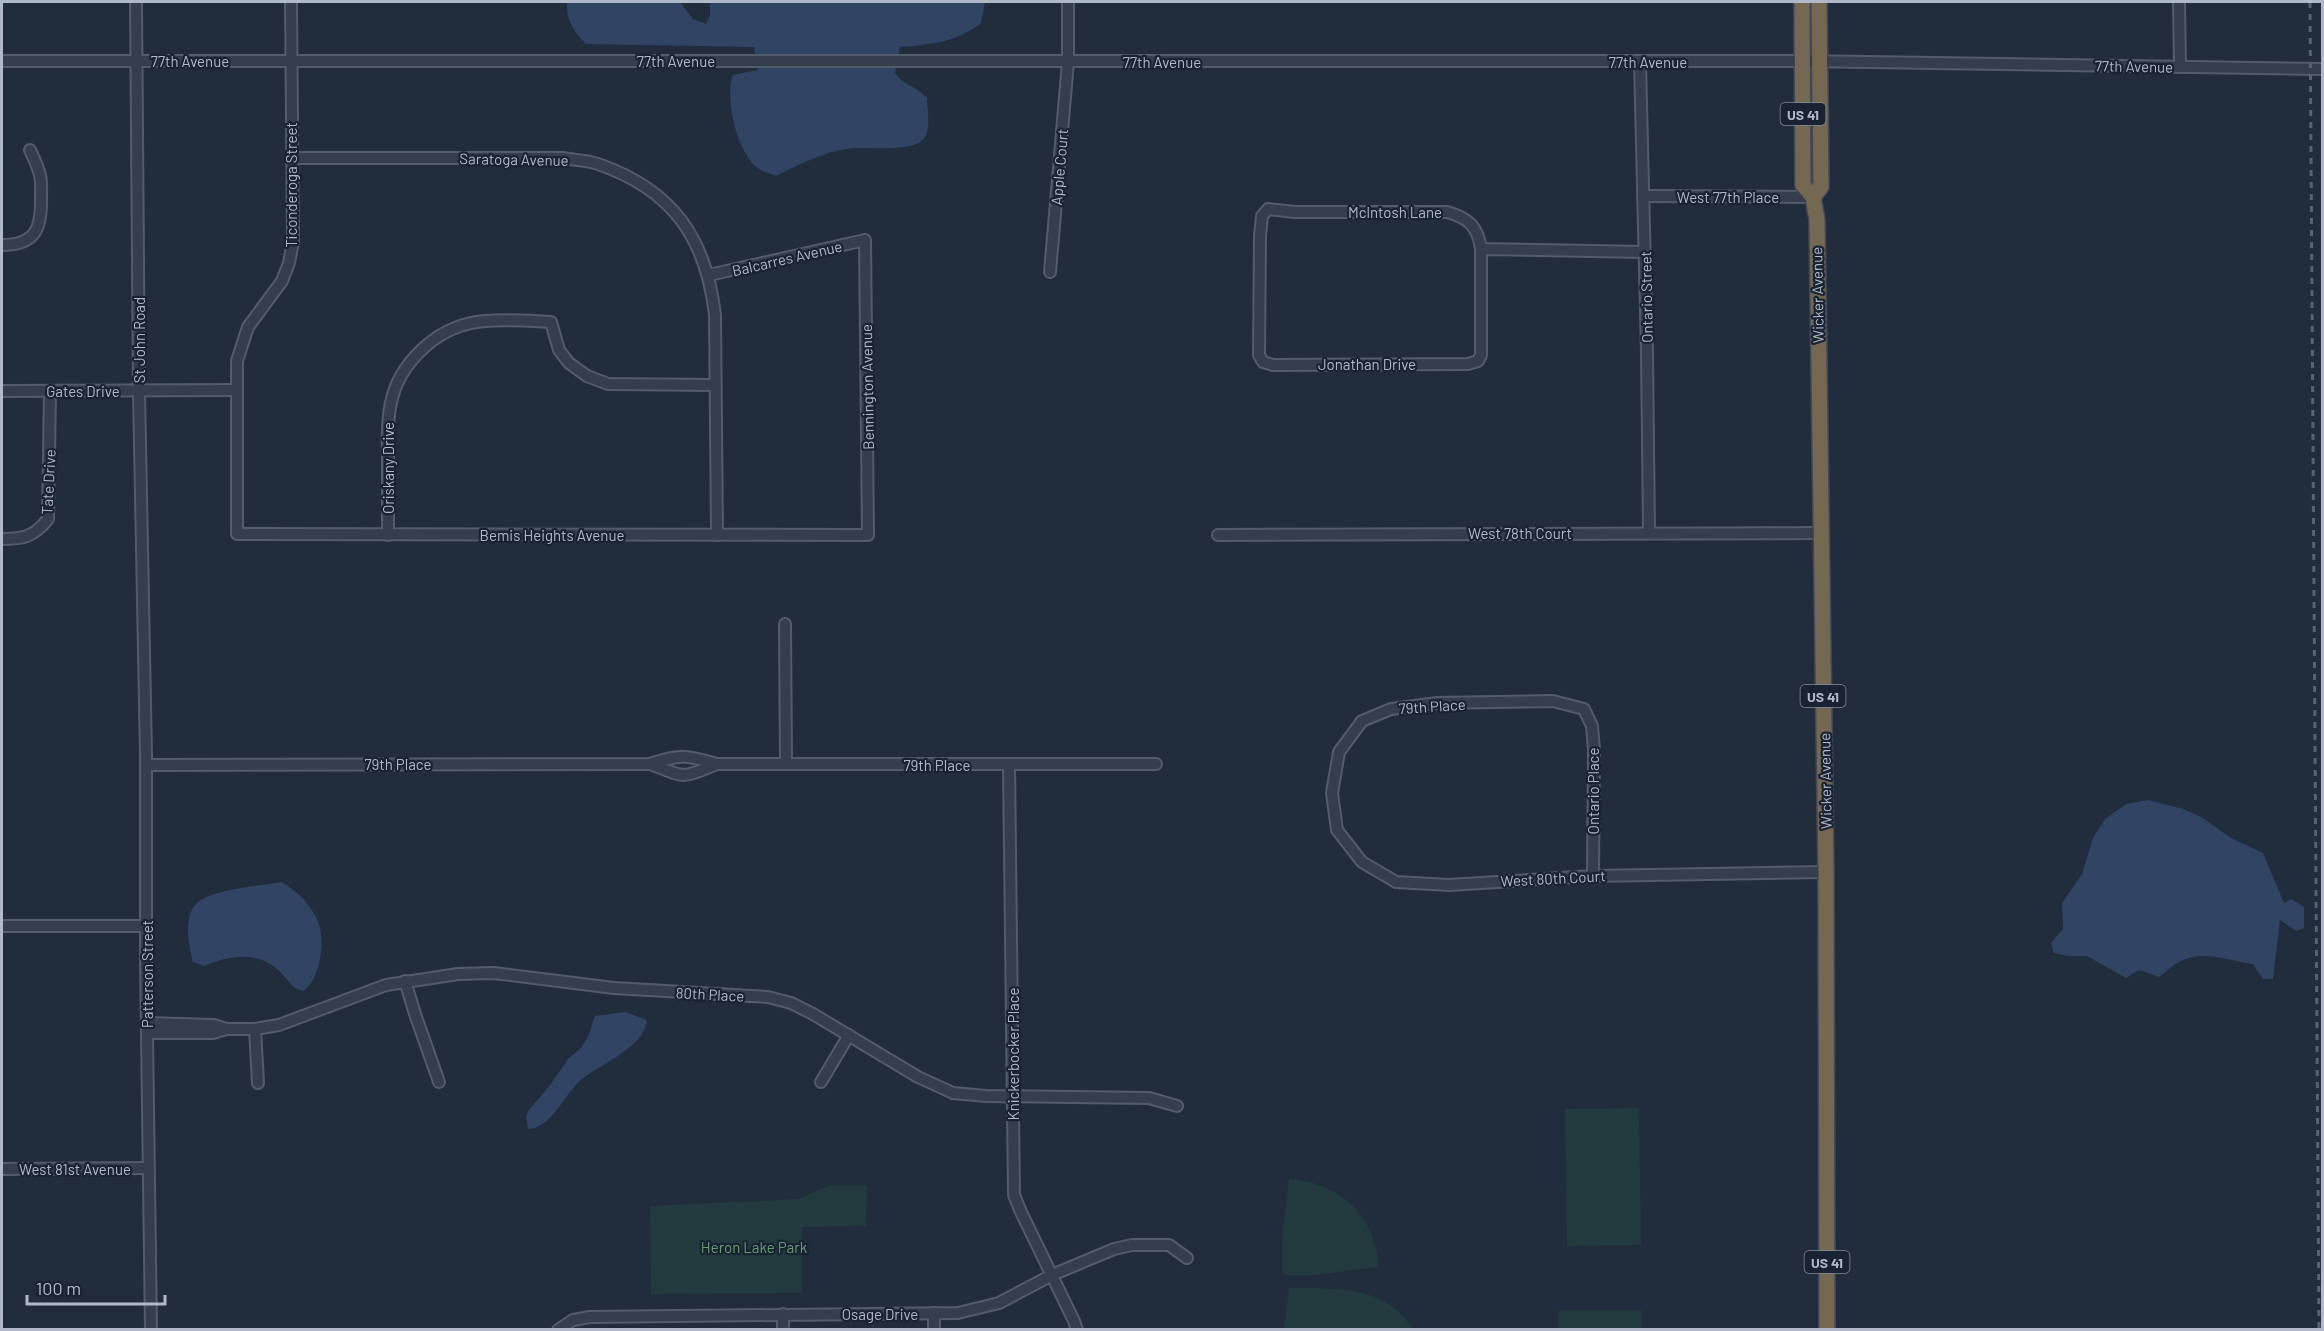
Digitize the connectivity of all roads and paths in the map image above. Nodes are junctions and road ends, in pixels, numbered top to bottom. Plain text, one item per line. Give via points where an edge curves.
1 (136, 2) edge
2 (291, 2) edge
3 (1068, 2) edge
4 (1802, 2) edge
5 (1819, 2) edge
6 (2179, 2) edge
7 (2, 60) edge
8 (137, 61) junction
9 (291, 62) junction
10 (1068, 62) junction
11 (1640, 62) junction
12 (1802, 62) junction
13 (1820, 62) junction
14 (2180, 67) junction
15 (2322, 69) edge
16 (30, 150) dead end
17 (292, 158) junction
18 (1644, 196) junction
19 (1813, 197) junction
20 (865, 240) joint
21 (2, 245) edge
22 (1481, 249) junction
23 (1645, 252) junction
24 (1050, 272) dead end
25 (709, 275) junction
26 (1259, 355) joint
27 (715, 385) junction
28 (236, 390) junction
29 (2, 391) edge
30 (50, 391) junction
31 (139, 391) junction
32 (1649, 532) junction
33 (1821, 533) junction
34 (237, 534) joint
35 (388, 535) junction
36 (717, 535) junction
37 (868, 535) joint
38 (1218, 535) dead end
39 (2, 538) edge
40 (144, 618) joint
41 (784, 624) dead end
42 (1584, 709) joint
43 (650, 764) junction
44 (717, 764) junction
45 (786, 764) junction
46 (1156, 764) dead end
47 (146, 765) junction
48 (1009, 765) junction
49 (1332, 793) joint
50 (1826, 872) junction
51 (1593, 876) junction
52 (2, 926) edge
53 (146, 926) junction
54 (405, 981) junction
55 (147, 1028) junction
56 (255, 1029) junction
57 (849, 1035) junction
58 (440, 1082) dead end
59 (821, 1082) dead end
60 (258, 1083) dead end
61 (1013, 1096) junction
62 (1178, 1106) dead end
63 (148, 1168) junction
64 (2, 1169) edge
65 (1187, 1258) dead end
66 (1052, 1275) junction
67 (783, 1314) junction
68 (934, 1314) junction
69 (151, 1329) edge
70 (558, 1329) edge
71 (783, 1329) edge
72 (934, 1329) edge
73 (1077, 1329) edge
74 (1827, 1329) edge

1 - 8 street, St John Road
2 - 9 street, Ticonderoga Street
3 - 10 street, Apple Court
4 - 12 highway, Wicker Avenue / US 41
5 - 13 highway, Wicker Avenue / US 41
6 - 14 street
7 - 8 street, 77th Avenue
8 - 9 street, 77th Avenue
8 - 31 street, St John Road
9 - 10 street, 77th Avenue
9 - 17 street, Ticonderoga Street
10 - 11 street, 77th Avenue
10 - 24 street, Apple Court
11 - 12 street, 77th Avenue
11 - 18 street, Ontario Street
12 - 13 street, 77th Avenue
12 - 19 highway, Wicker Avenue / US 41 via 1803,185
13 - 14 street, 77th Avenue
13 - 19 highway, Wicker Avenue / US 41 via 1821,187
14 - 15 street, 77th Avenue
16 - 21 street via 40,174 40,220 30,238
17 - 25 street, Saratoga Avenue via 562,158 596,164 642,185 668,203 691,233
17 - 28 street, Ticonderoga Street via 293,241 289,263 282,281 248,327 237,361
18 - 19 street, West 77th Place
18 - 23 street, Ontario Street
19 - 33 highway, Wicker Avenue / US 41
20 - 25 street, Balcarres Avenue
20 - 37 street, Bennington Avenue
22 - 23 street
22 - 26 street, Jonathan Drive via 1478,361 1273,364 1263,362
22 - 26 street, Mclntosh Lane via 1472,222 1447,212 1268,209 1262,216 1260,236
23 - 32 street, Ontario Street
25 - 27 street, Saratoga Avenue via 715,315
27 - 35 street, Oriskany Drive via 608,384 587,376 559,350 551,322 484,321 442,333 414,355 393,390 387,418
27 - 36 street, Saratoga Avenue
28 - 31 street, Gates Drive
28 - 34 street, Ticonderoga Street
29 - 30 street, Gates Drive
30 - 31 street, Gates Drive
30 - 39 street, Tate Drive via 48,519 33,535 23,539
31 - 40 street, St John Road
32 - 33 street, West 78th Court
32 - 38 street, West 78th Court
33 - 50 highway, Wicker Avenue / US 41
34 - 35 street, Bemis Heights Avenue
35 - 36 street, Bemis Heights Avenue
36 - 37 street, Bemis Heights Avenue
40 - 47 street, Patterson Street
41 - 45 street
42 - 49 street, 79th Place via 1553,701 1437,703 1391,709 1362,721 1339,752
42 - 51 street, Ontario Place via 1592,726 1594,750
43 - 44 street, 79th Place via 686,756
43 - 44 street, 79th Place via 688,777
43 - 47 street, 79th Place
44 - 45 street, 79th Place
45 - 48 street, 79th Place
46 - 48 street, 79th Place
47 - 53 street, Patterson Street
48 - 61 street, Knickerbocker Place
49 - 51 street, West 80th Court via 1337,830 1362,862 1396,882 1449,885
50 - 51 street, West 80th Court
50 - 74 highway, Wicker Avenue / US 41
52 - 53 street
53 - 55 street, Patterson Street
54 - 56 street, 80th Place via 364,992 279,1025
54 - 57 street, 80th Place via 494,973 614,988 768,997 791,1003
54 - 58 street
55 - 56 street, 80th Place via 213,1033
55 - 63 street, Patterson Street
56 - 60 street
57 - 59 street
57 - 61 street, 80th Place via 918,1077 953,1093
61 - 62 street, 80th Place via 1149,1098
61 - 66 street, Knickerbocker Place via 1014,1195
63 - 64 street, West 81st Avenue
63 - 69 street, Patterson Street
65 - 66 street, Osage Drive via 1169,1245 1132,1245 1096,1255
66 - 68 street, Osage Drive via 990,1306
66 - 73 street, Knickerbocker Place
67 - 68 street, Osage Drive
67 - 70 street, Osage Drive via 590,1317 573,1320
67 - 71 street
68 - 72 street

